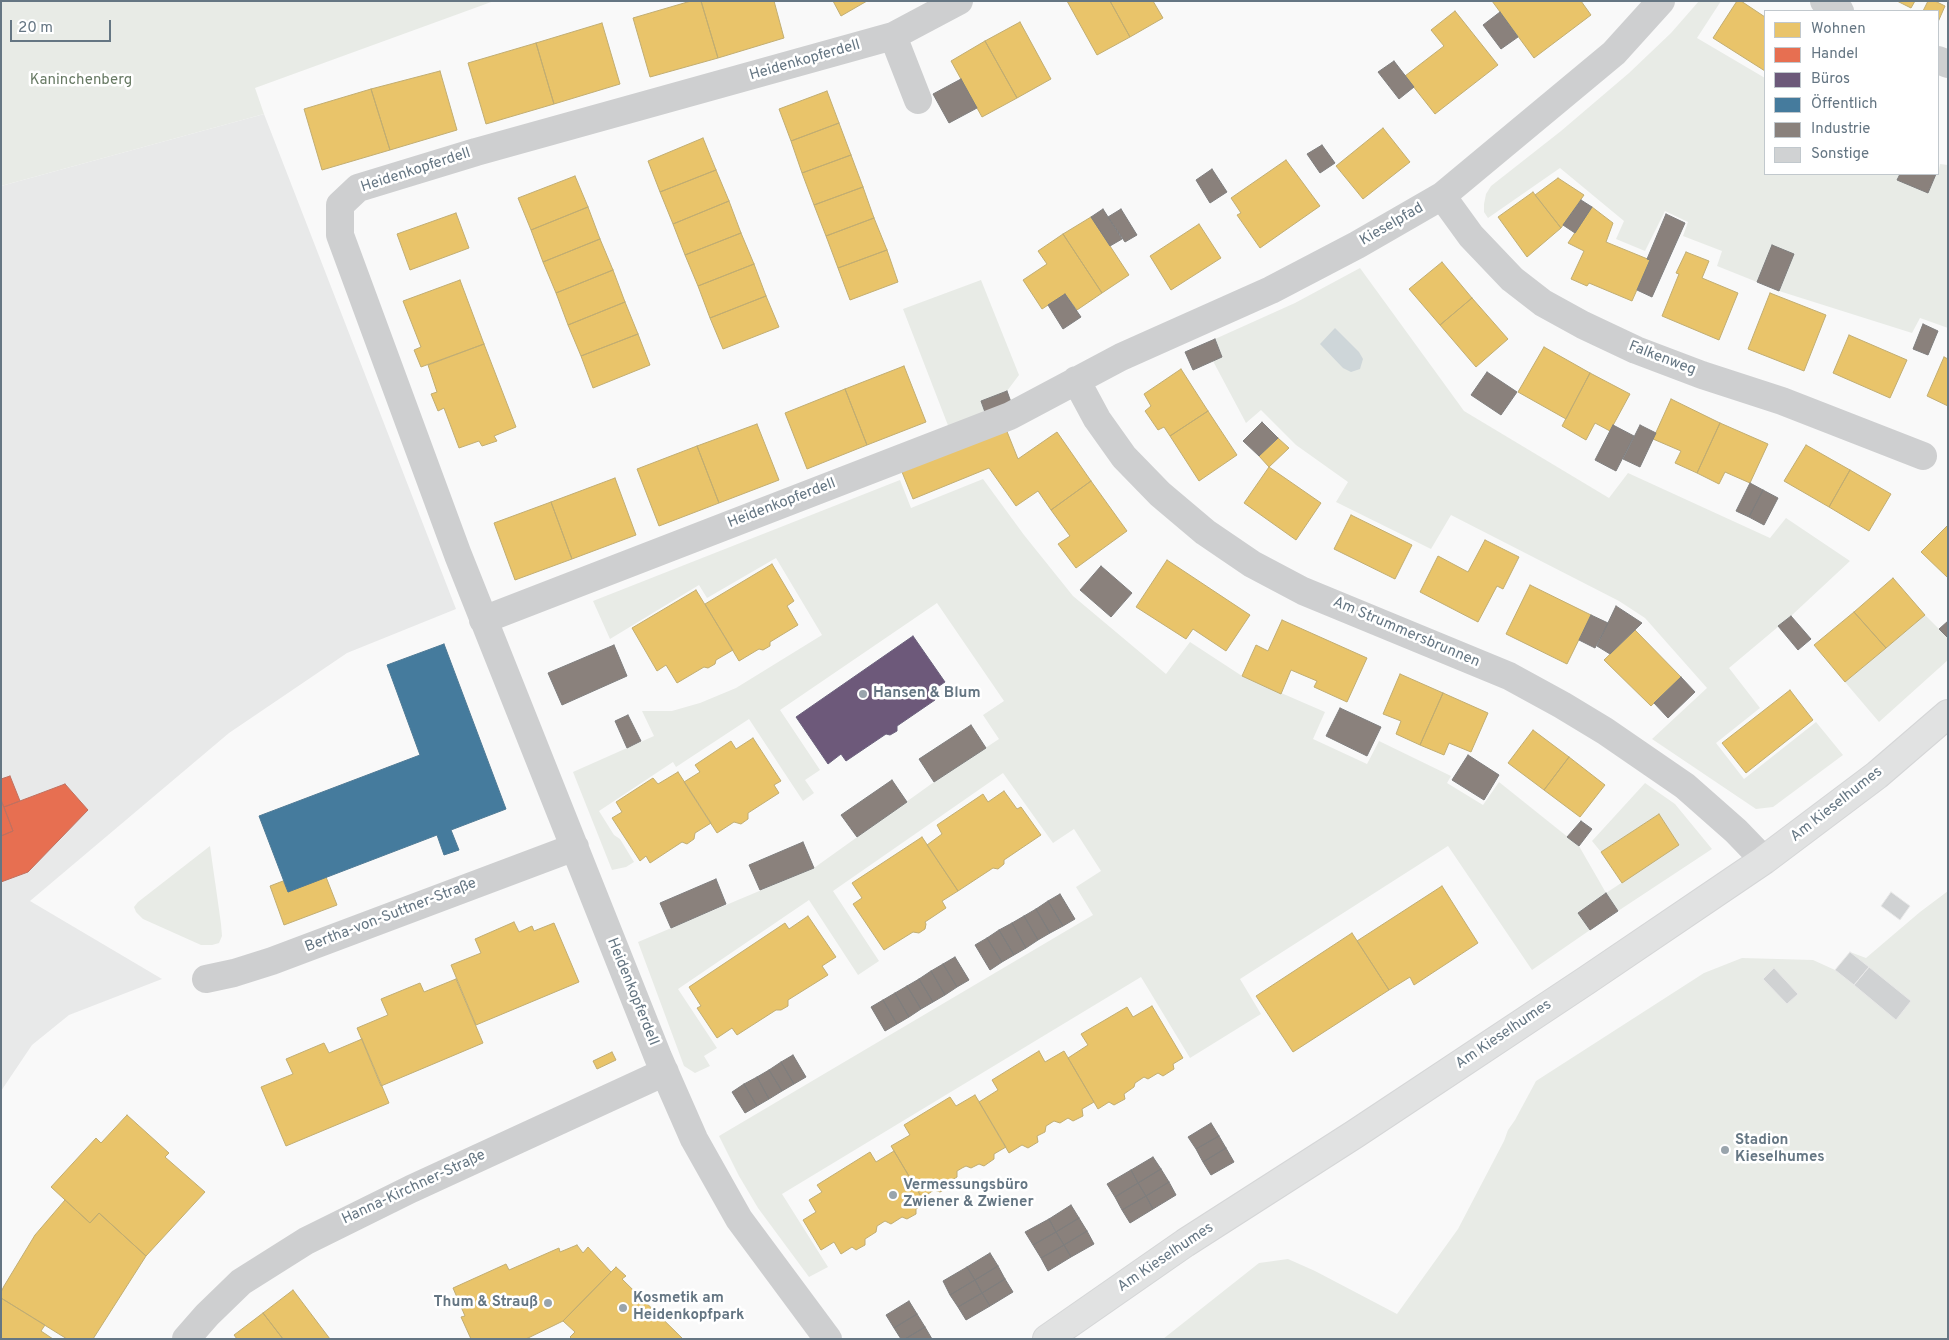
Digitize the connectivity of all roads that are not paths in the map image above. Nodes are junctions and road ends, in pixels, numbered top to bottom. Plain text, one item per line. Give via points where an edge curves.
1 (959, 1) edge
2 (1661, 1) edge
3 (1824, 1) edge
4 (1838, 10) edge
5 (893, 36) junction
6 (918, 100) dead end
7 (1442, 196) junction
8 (1076, 380) junction
9 (1923, 456) dead end
10 (483, 620) junction
11 (1948, 714) edge
12 (575, 847) junction
13 (1764, 860) junction
14 (206, 979) dead end
15 (665, 1072) junction
16 (186, 1339) edge
17 (828, 1339) edge
18 (1047, 1339) edge

1 - 5 street, Heidenkopferdell
2 - 7 street, Kieselpfad via 1614,53
3 - 4 street
5 - 6 street
5 - 10 street, Heidenkopferdell via 358,188 340,205 340,235
7 - 8 street, Kieselpfad via 1271,290
7 - 9 street, Falkenweg via 1471,236 1512,279 1583,326 1644,353
8 - 10 street, Heidenkopferdell via 1010,416
8 - 13 street, Am Strummersbrunnen via 1097,419 1124,457 1160,494 1205,532 1252,564 1303,591 1509,676 1562,705 1685,786
10 - 12 street, Heidenkopferdell
11 - 13 street, Am Kieselhumes via 1877,775
12 - 14 street, Bertha-von-Suttner-Straße via 272,961
12 - 15 street, Heidenkopferdell
13 - 18 street, Am Kieselhumes
15 - 16 street, Hanna-Kirchner-Straße via 338,1224 290,1250 241,1282
15 - 17 street, Heidenkopferdell via 694,1139 739,1219

